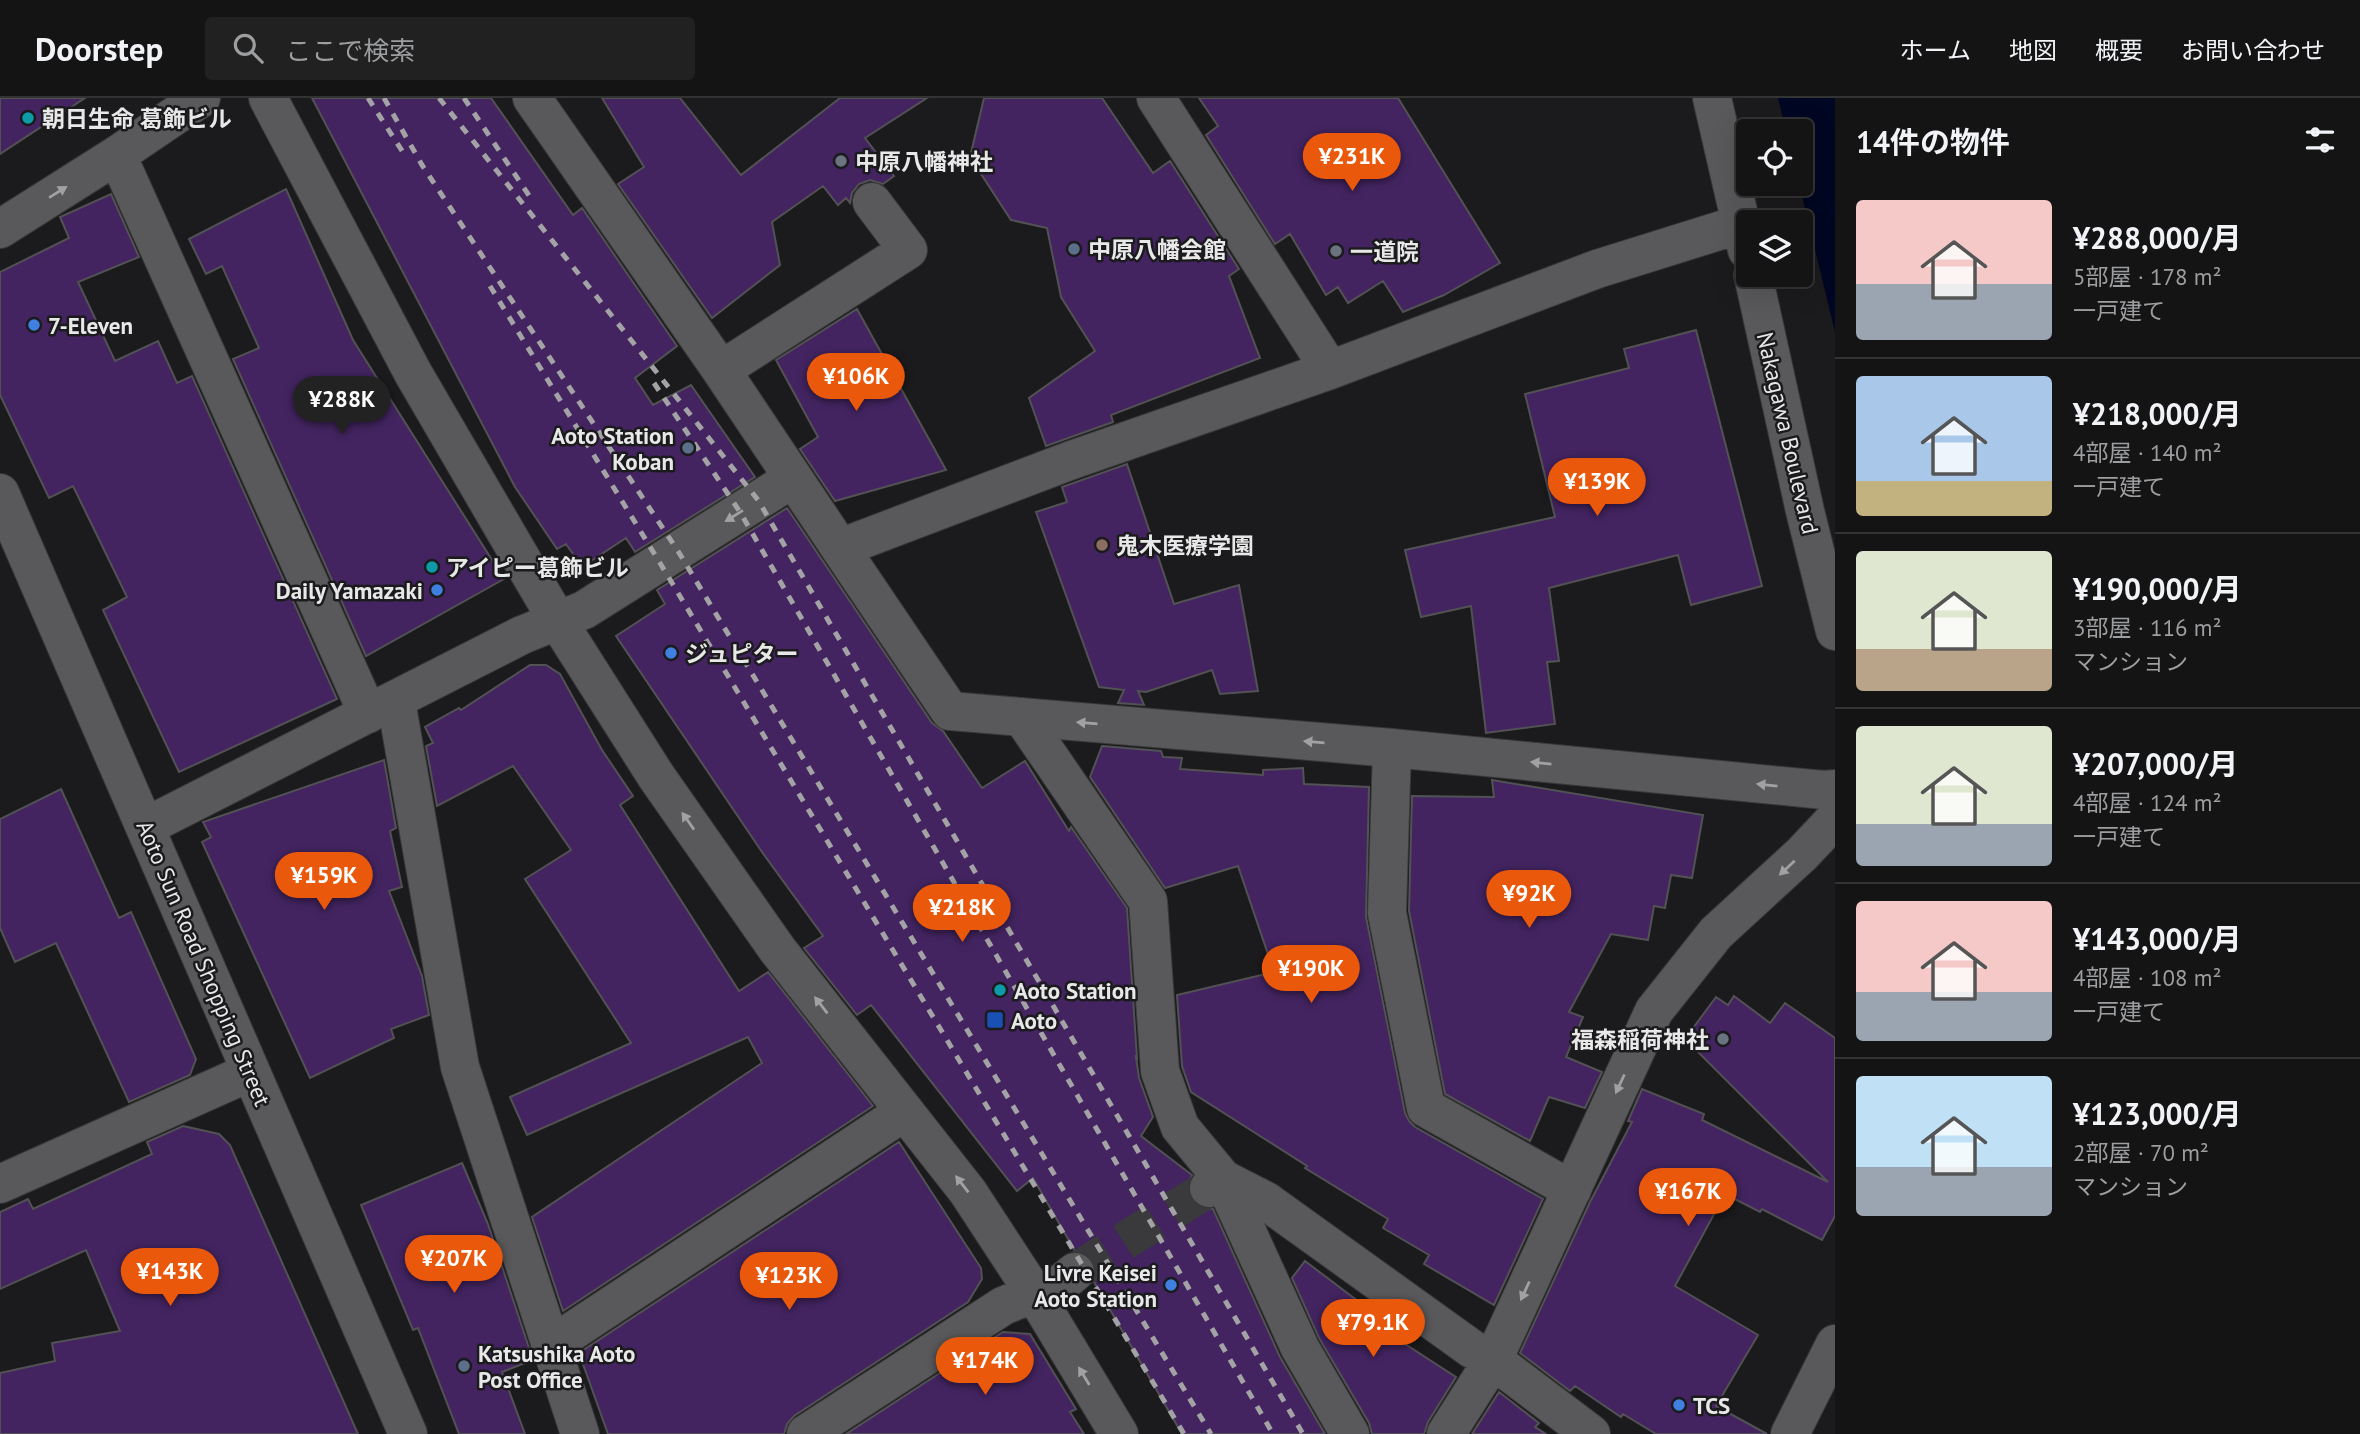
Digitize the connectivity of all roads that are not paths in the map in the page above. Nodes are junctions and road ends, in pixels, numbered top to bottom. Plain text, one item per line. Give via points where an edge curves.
1 (201, 98) edge
2 (268, 98) edge
3 (532, 98) edge
4 (1156, 98) edge
5 (1712, 98) edge
6 (117, 155) junction
7 (872, 202) dead end
8 (1737, 210) edge
9 (0, 229) edge
10 (1736, 242) edge
11 (1756, 287) edge
12 (721, 370) junction
13 (1330, 370) junction
14 (792, 479) junction
15 (0, 493) edge
16 (840, 548) junction
17 (557, 620) junction
18 (1835, 631) edge
19 (382, 707) junction
20 (1022, 718) junction
21 (1392, 748) junction
22 (1835, 789) edge
23 (1835, 819) edge
24 (145, 827) junction
25 (250, 1072) junction
26 (904, 1112) junction
27 (0, 1184) edge
28 (1216, 1184) junction
29 (1572, 1190) junction
30 (1075, 1272) tunnel mouth
31 (1034, 1293) junction
32 (1835, 1345) edge
33 (550, 1346) junction
34 (1493, 1360) junction
35 (408, 1434) edge
36 (580, 1434) edge
37 (806, 1434) edge
38 (1119, 1434) edge
39 (1350, 1434) edge
40 (1446, 1434) edge
41 (1591, 1434) edge
42 (1790, 1434) edge

1 - 6 street
2 - 17 street via 413,373
3 - 12 street
4 - 13 street
5 - 8 street
9 -> 6 street
6 - 19 street
7 - 12 street via 908,250
10 - 13 street via 1597,269
11 - 18 street, Nakagawa Boulevard
12 - 14 street
13 - 16 street via 1069,461
14 - 16 street
14 -> 17 street via 584,611
15 - 24 street, Aoto Sun Road Shopping Street
16 - 20 street via 950,711
17 - 19 street
26 -> 17 street via 777,949 656,776
19 - 24 street
19 - 33 street via 460,1067
21 -> 20 street
20 - 28 street via 1148,901 1160,1071 1180,1127
22 -> 21 street
21 - 29 street via 1387,913 1426,1108
23 -> 29 street via 1716,933 1654,1011
24 - 25 street, Aoto Sun Road Shopping Street
25 - 27 street
25 - 35 street, Aoto Sun Road Shopping Street
31 -> 26 street via 968,1192
26 - 33 street
28 - 34 street via 1266,1201
28 - 39 street
29 -> 34 street
30 - 31 street via 1058,1286
31 - 37 street via 1003,1306
38 -> 31 street
32 - 42 street
33 - 36 street
34 - 40 street
34 - 41 street

